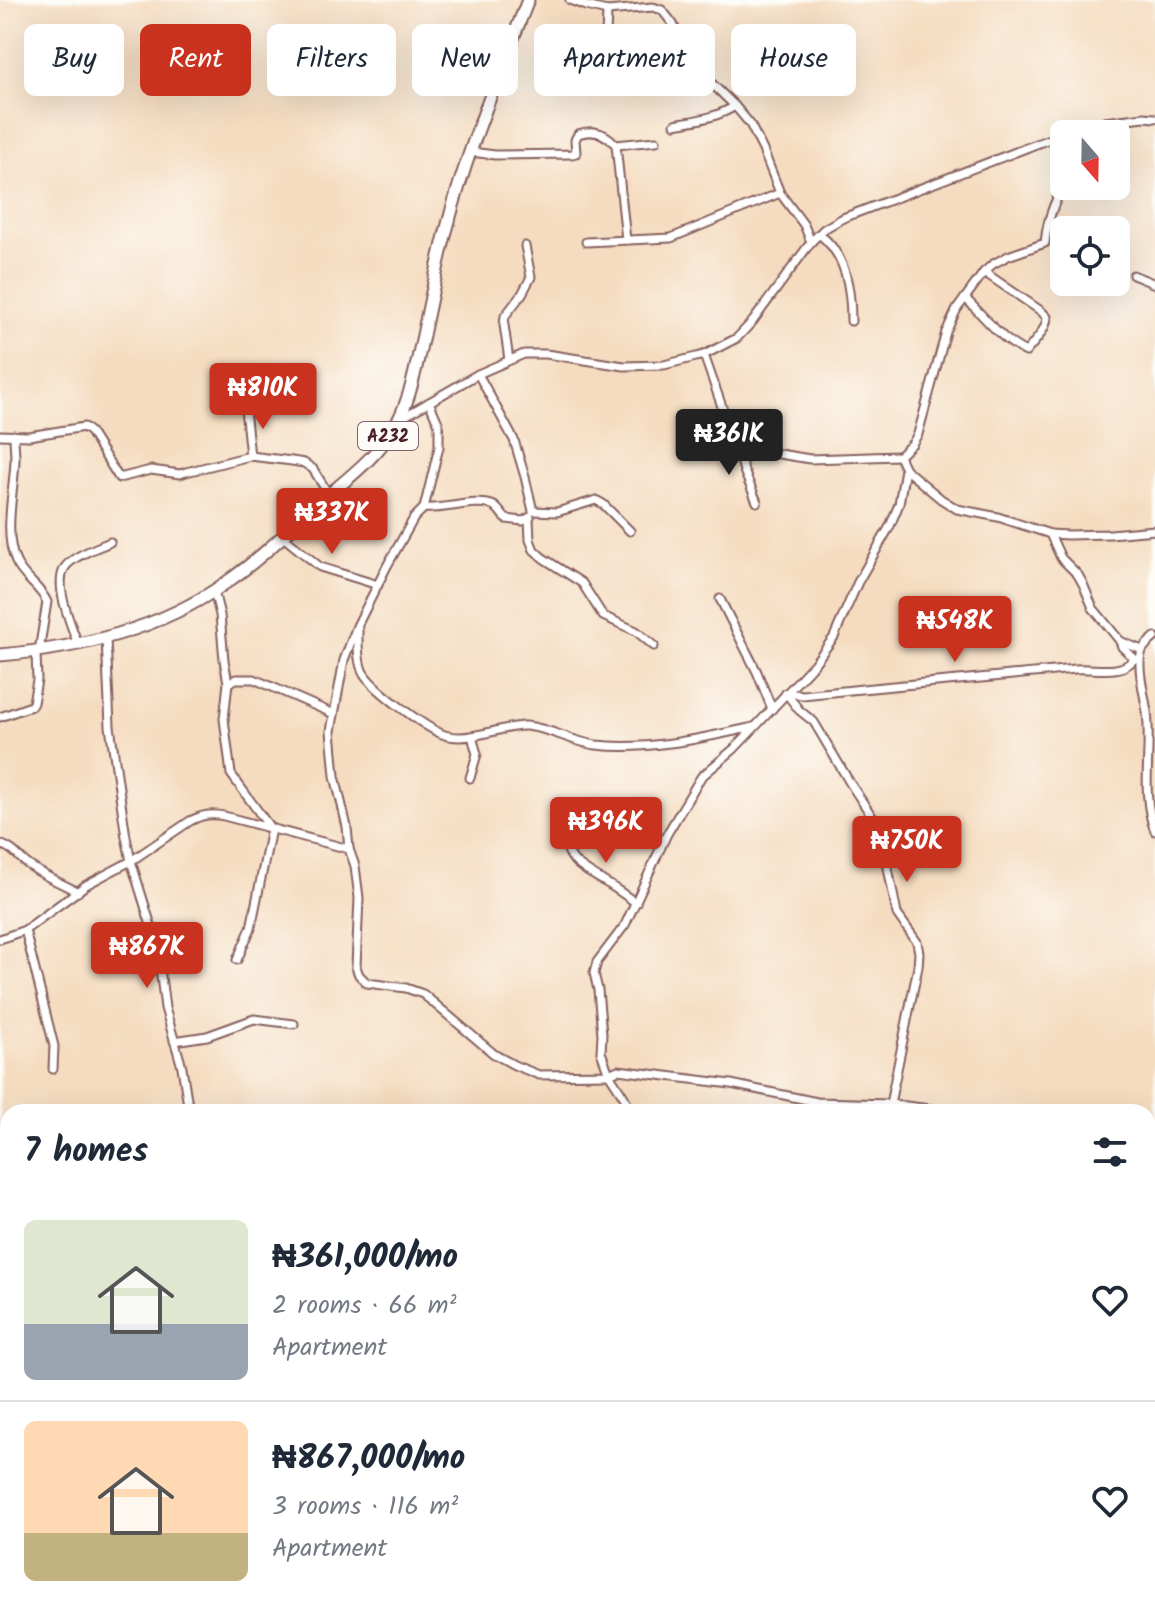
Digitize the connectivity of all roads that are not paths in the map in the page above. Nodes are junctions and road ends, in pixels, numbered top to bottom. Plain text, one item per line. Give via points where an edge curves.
1 (528, 0) edge
2 (570, 0) edge
3 (668, 0) edge
4 (607, 11) junction
5 (664, 13) junction
6 (606, 24) edge
7 (735, 106) junction
8 (1155, 118) edge
9 (1120, 120) edge
10 (675, 124) dead end
11 (1050, 139) edge
12 (656, 141) dead end
13 (616, 145) junction
14 (471, 152) junction
15 (780, 193) junction
16 (1056, 200) edge
17 (819, 234) junction
18 (626, 240) junction
19 (586, 242) dead end
20 (811, 242) junction
21 (525, 246) dead end
22 (984, 272) junction
23 (1133, 275) dead end
24 (1155, 284) edge
25 (965, 298) junction
26 (851, 321) dead end
27 (704, 355) junction
28 (509, 360) junction
29 (478, 374) junction
30 (429, 402) junction
31 (245, 409) dead end
32 (398, 420) junction
33 (0, 435) edge
34 (14, 435) junction
35 (735, 439) junction
36 (250, 456) junction
37 (899, 456) junction
38 (905, 469) junction
39 (329, 495) junction
40 (757, 502) dead end
41 (424, 508) junction
42 (531, 515) junction
43 (1155, 530) edge
44 (630, 531) dead end
45 (1050, 534) junction
46 (282, 536) junction
47 (110, 542) dead end
48 (378, 585) junction
49 (214, 591) junction
50 (720, 599) dead end
51 (357, 626) junction
52 (1155, 637) edge
53 (106, 638) junction
54 (1120, 641) junction
55 (78, 645) junction
56 (654, 646) dead end
57 (1142, 650) junction
58 (38, 651) junction
59 (0, 655) edge
60 (1137, 660) junction
61 (228, 683) junction
62 (786, 693) junction
63 (772, 709) junction
64 (1151, 713) edge
65 (334, 714) junction
66 (0, 717) edge
67 (755, 727) junction
68 (472, 736) junction
69 (470, 778) dead end
70 (271, 829) junction
71 (1155, 831) edge
72 (564, 834) dead end
73 (0, 844) edge
74 (349, 849) junction
75 (131, 861) junction
76 (78, 892) junction
77 (636, 903) junction
78 (25, 930) junction
79 (0, 939) edge
80 (237, 960) dead end
81 (294, 1024) dead end
82 (174, 1041) junction
83 (53, 1069) dead end
84 (609, 1074) junction
85 (188, 1104) edge
86 (627, 1104) edge
87 (828, 1104) edge
88 (890, 1104) edge

1 - 14 main road, A232
2 - 4 street
3 - 5 street
4 - 5 street via 653,7
4 - 6 street
5 - 7 street via 692,62
7 - 10 street via 708,119
7 - 15 street via 756,134
8 - 9 street
11 - 17 street via 843,218
12 - 13 street
13 - 14 street via 603,133 590,132 578,134 572,154
13 - 18 street
14 - 32 main road, A232 via 447,226 415,375
15 - 18 street via 671,238
15 - 20 street
16 - 22 street via 1043,245 1008,256
17 - 20 street
17 - 26 street via 841,262
18 - 19 street
20 - 27 street via 737,338
21 - 28 street via 531,277 505,316
22 - 25 street
22 - 25 street via 1047,317 1038,338 1022,351
23 - 24 street
25 - 37 street via 946,332 918,434
27 - 28 street via 664,365 624,366 546,354
27 - 35 street
28 - 29 street
29 - 30 street
29 - 42 street via 514,440
30 - 32 street
30 - 41 street via 439,425 439,447
31 - 36 street
32 - 39 main road, A232 via 377,450
33 - 34 street
34 - 36 street via 84,427 119,478 151,470 180,474
34 - 58 street via 12,551 47,602
35 - 37 street via 810,459
35 - 40 street
36 - 39 street via 304,463
37 - 38 street
38 - 45 street via 957,509
38 - 62 street via 895,515 834,637
39 - 46 main road, A232
41 - 42 street via 490,504 506,519 523,521
41 - 48 street
42 - 44 street via 596,500
42 - 56 street via 534,550 582,583 603,616
43 - 45 street
45 - 54 street via 1093,608
46 - 48 street via 320,567
46 - 49 main road, A232
47 - 55 street via 63,572 63,600
48 - 51 street
49 - 53 main road, A232 via 151,623
49 - 61 street
50 - 63 street
51 - 65 street
51 - 68 street via 360,666 369,681 445,736
52 - 57 street
53 - 55 main road, A232
53 - 75 street via 110,726
54 - 57 street
54 - 60 street
55 - 58 main road, A232
57 - 60 street
58 - 59 main road, A232
58 - 66 street via 33,703
60 - 62 street via 1116,669
60 - 64 street
61 - 65 street via 254,679
61 - 70 street via 224,719 231,774
62 - 63 street
62 - 88 street via 814,722 873,818 882,837 897,914 917,942 918,967
63 - 67 street
64 - 71 street via 1148,788
65 - 74 street via 335,776
67 - 68 street via 631,746 597,745 523,726
67 - 77 street via 701,777 667,834
68 - 69 street via 477,754
70 - 74 street
70 - 75 street via 213,814 199,816
70 - 80 street via 251,928
72 - 77 street via 572,860
73 - 76 street
74 - 84 street via 359,898 356,967 367,983 423,994 494,1054 539,1075
75 - 76 street
75 - 82 street via 157,945
76 - 78 street
77 - 84 street via 594,973 601,1052
78 - 79 street
78 - 83 street via 54,1046
81 - 82 street via 254,1019
82 - 85 street
84 - 86 street
84 - 87 street via 618,1070 731,1084

